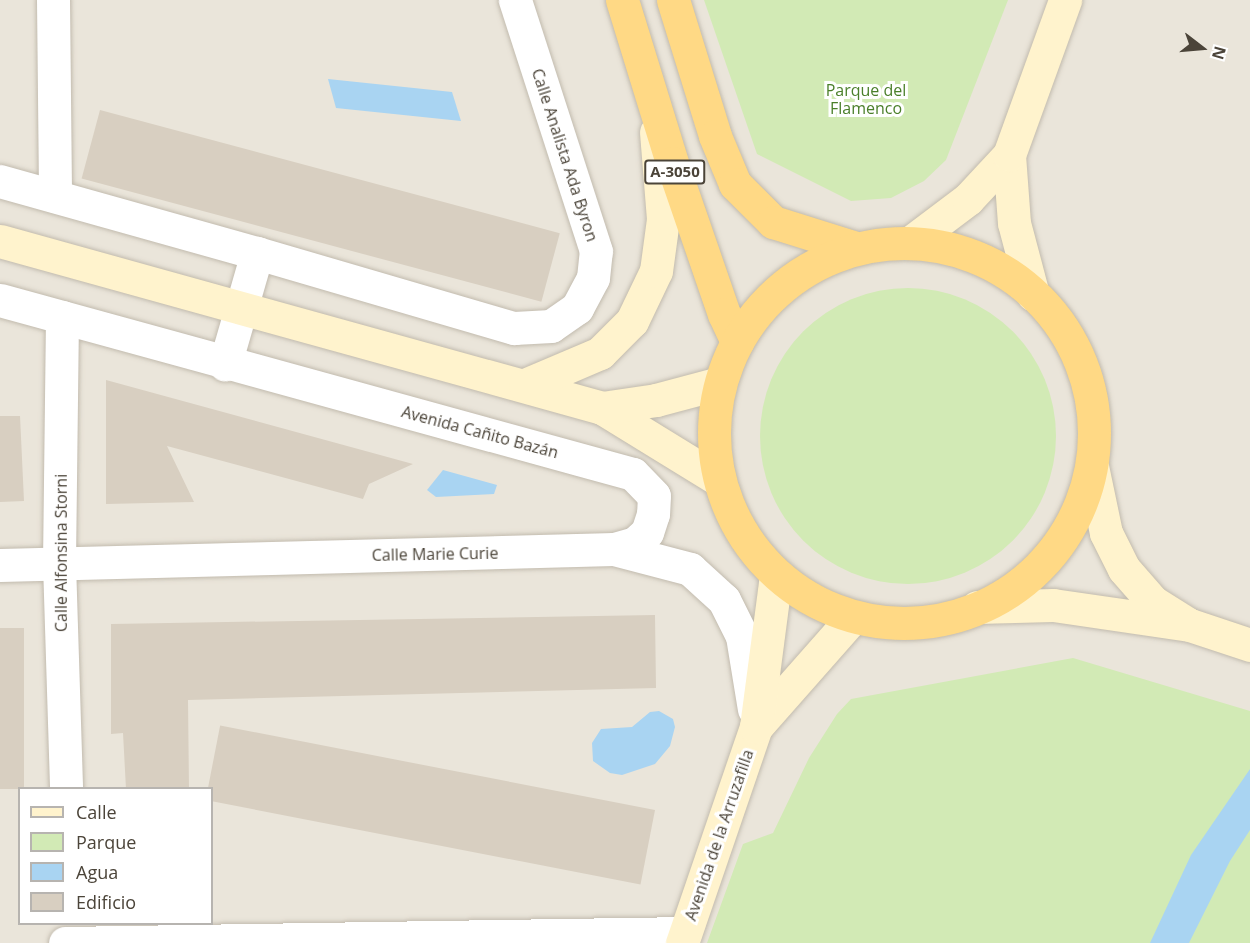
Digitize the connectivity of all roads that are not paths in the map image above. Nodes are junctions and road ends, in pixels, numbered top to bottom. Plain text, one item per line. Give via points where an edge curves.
1 (53, 0) edge
2 (515, 0) edge
3 (622, 0) edge
4 (672, 0) edge
5 (1065, 0) edge
6 (653, 100) junction
7 (1009, 155) junction
8 (0, 182) edge
9 (55, 196) junction
10 (0, 241) edge
11 (911, 242) junction
12 (856, 248) junction
13 (257, 253) junction
14 (1033, 295) junction
15 (0, 300) edge
16 (242, 307) junction
17 (62, 317) junction
18 (737, 342) junction
19 (225, 364) junction
20 (720, 383) junction
21 (525, 386) junction
22 (602, 408) junction
23 (1092, 466) junction
24 (719, 480) junction
25 (614, 549) junction
26 (59, 563) junction
27 (0, 565) edge
28 (776, 575) junction
29 (977, 607) junction
30 (852, 618) junction
31 (1190, 625) junction
32 (1250, 645) edge
33 (756, 727) junction
34 (66, 787) edge
35 (70, 925) edge
36 (683, 938) edge
37 (65, 943) edge
38 (71, 943) edge

1 - 9 street
2 - 13 street, Calle Analista Ada Byron via 597,251 593,279 577,308 551,326 514,328
3 - 6 highway, A-3050
4 - 12 highway, A-3050 via 715,136 735,184 773,222
5 - 7 main road
6 - 18 highway, A-3050 via 723,314
6 - 21 main road via 663,219 656,271 632,321 600,352
7 - 11 main road via 968,199
7 - 14 main road via 1014,223
8 - 9 street
9 - 13 street
10 - 16 main road
11 - 12 highway
11 - 14 highway via 962,251 1024,284
12 - 18 highway via 803,271 769,300
13 - 16 street
14 - 23 highway via 1066,331 1091,396
15 - 17 street, Avenida Cañito Bazán
16 - 19 street
16 - 21 main road
17 - 19 street, Avenida Cañito Bazán
17 - 26 street, Calle Alfonsina Storni
18 - 20 highway
19 - 25 street, Avenida Cañito Bazán via 633,474 654,496 653,514 647,532 635,543
20 - 22 main road via 656,400
20 - 24 highway via 714,431
21 - 22 main road
22 - 24 main road
23 - 29 highway via 1080,508 1053,552 1012,591
23 - 31 main road via 1106,533 1124,569 1153,602
24 - 28 highway via 743,536
25 - 26 street, Calle Marie Curie
25 - 33 street, Calle Marie Curie via 690,569 724,600 742,636
26 - 27 street, Calle Marie Curie
26 - 34 street, Calle Alfonsina Storni
28 - 30 highway via 810,600
28 - 33 main road, Avenida de la Arruzafilla
29 - 30 highway via 949,619 886,624
29 - 31 main road via 1053,605
30 - 33 main road, Avenida de la Arruzafilla
31 - 32 main road
33 - 36 main road, Avenida de la Arruzafilla
35 - 38 street
36 - 38 street
37 - 38 street

